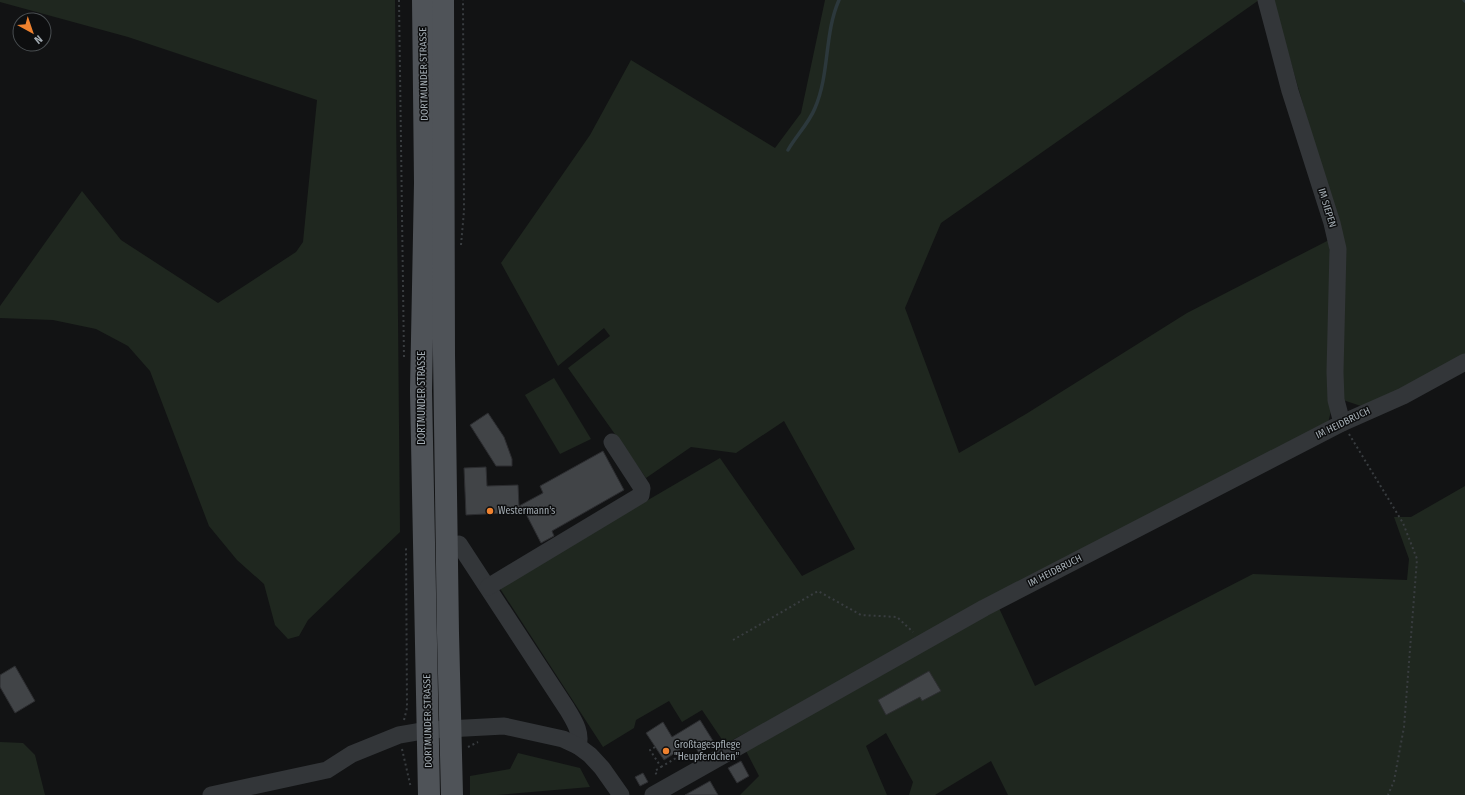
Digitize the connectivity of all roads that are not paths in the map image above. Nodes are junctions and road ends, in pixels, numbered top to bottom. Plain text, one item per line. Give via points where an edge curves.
1 (423, 0) edge
2 (443, 0) edge
3 (1266, 0) edge
4 (1465, 362) edge
5 (1342, 423) junction
6 (612, 442) dead end
7 (459, 544) dead end
8 (488, 587) junction
9 (451, 729) junction
10 (428, 730) junction
11 (578, 746) junction
12 (211, 795) edge
13 (429, 795) edge
14 (452, 795) edge
15 (620, 795) edge
16 (653, 795) edge

1 - 10 main road, DORTMUNDER STRASSE via 425,183 421,391
2 - 9 main road, DORTMUNDER STRASSE via 444,362
3 - 5 street, IM SIEPEN via 1290,91 1338,249 1335,372 1336,400
4 - 5 street, IM HEIDBRUCH via 1403,396
5 - 16 street, IM HEIDBRUCH via 984,608
6 - 8 street via 642,488 641,495
7 - 8 street
8 - 11 street via 567,709 577,727 580,738
9 - 10 street
9 - 11 street via 504,726 563,739
9 - 14 main road, DORTMUNDER STRASSE
10 - 12 street via 399,735 352,754 327,770
10 - 13 main road, DORTMUNDER STRASSE
11 - 15 street via 602,768

